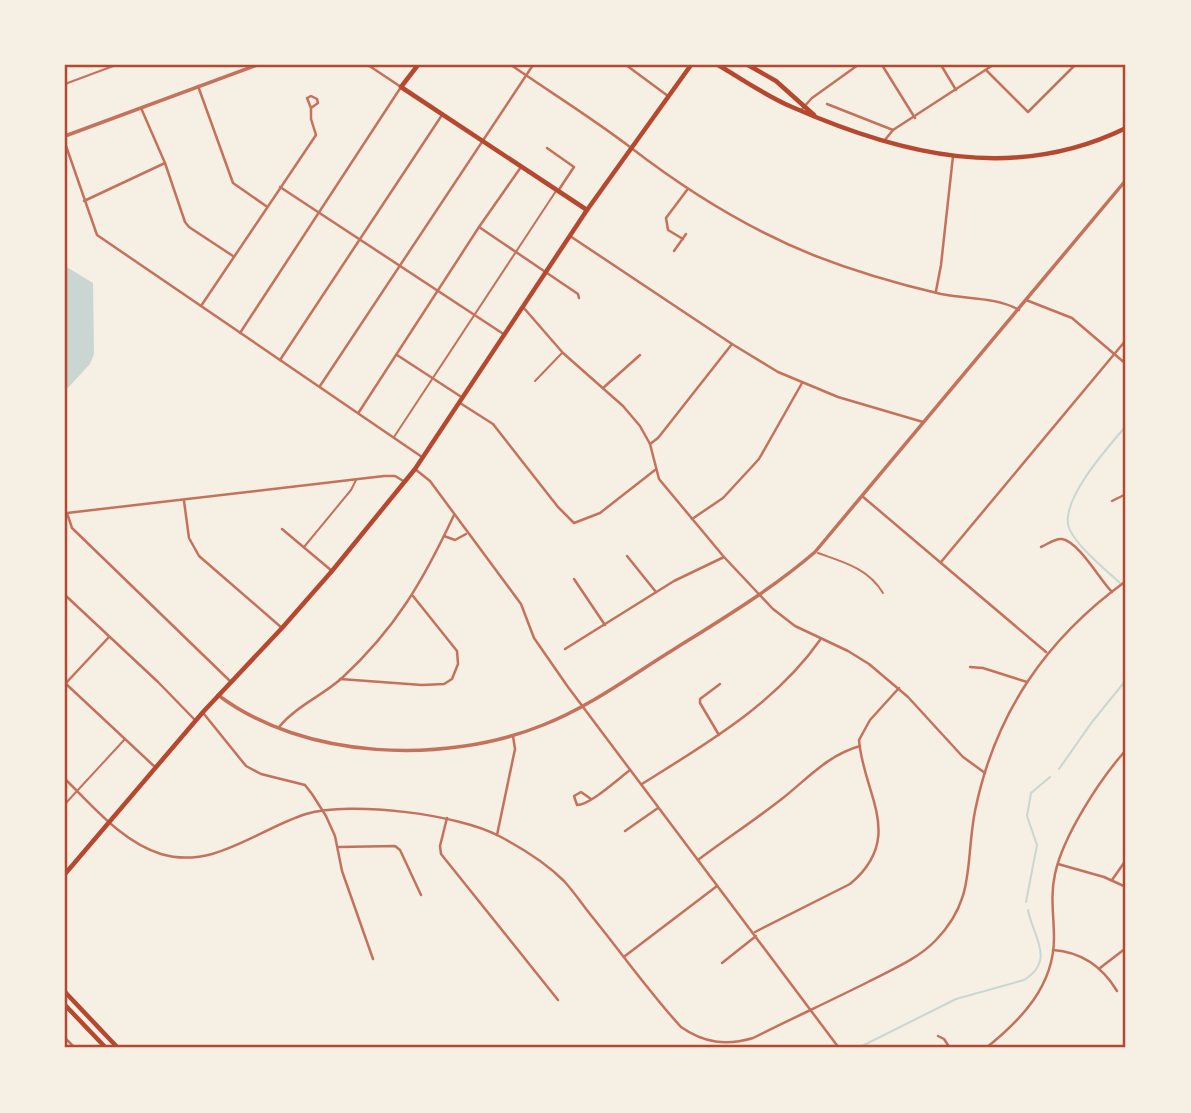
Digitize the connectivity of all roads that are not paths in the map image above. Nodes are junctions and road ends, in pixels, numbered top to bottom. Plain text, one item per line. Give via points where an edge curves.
1 (116, 65) edge
2 (257, 65) edge
3 (368, 65) edge
4 (418, 65) edge
5 (511, 65) edge
6 (533, 65) edge
7 (626, 65) edge
8 (691, 65) edge
9 (718, 65) edge
10 (748, 65) edge
11 (858, 65) edge
12 (881, 65) edge
13 (940, 65) edge
14 (993, 65) edge
15 (1075, 65) edge
16 (987, 71) junction
17 (526, 75) junction
18 (65, 84) edge
19 (198, 86) junction
20 (401, 87) junction
21 (956, 90) junction
22 (668, 96) junction
23 (827, 104) dead end
24 (805, 105) junction
25 (141, 108) junction
26 (311, 108) dead end
27 (801, 110) junction
28 (442, 115) junction
29 (814, 115) junction
30 (915, 118) junction
31 (1126, 128) edge
32 (893, 130) junction
33 (65, 135) edge
34 (483, 140) junction
35 (884, 141) junction
36 (65, 143) edge
37 (630, 147) junction
38 (547, 148) dead end
39 (953, 156) junction
40 (165, 163) junction
41 (522, 167) junction
42 (1126, 180) edge
43 (280, 187) junction
44 (558, 190) junction
45 (687, 190) junction
46 (84, 201) junction
47 (267, 207) junction
48 (587, 210) junction
49 (319, 213) junction
50 (479, 227) junction
51 (685, 234) dead end
52 (569, 236) junction
53 (682, 239) junction
54 (359, 240) junction
55 (515, 251) junction
56 (674, 251) dead end
57 (234, 257) junction
58 (400, 266) junction
59 (546, 271) junction
60 (439, 291) junction
61 (936, 292) junction
62 (579, 298) dead end
63 (1026, 300) junction
64 (201, 306) junction
65 (523, 307) junction
66 (1019, 310) junction
67 (474, 315) junction
68 (240, 332) junction
69 (505, 335) junction
70 (1126, 340) edge
71 (732, 344) junction
72 (563, 353) junction
73 (1115, 354) junction
74 (397, 355) junction
75 (639, 355) dead end
76 (280, 360) junction
77 (1126, 364) edge
78 (433, 378) junction
79 (536, 381) dead end
80 (802, 383) junction
81 (319, 386) junction
82 (603, 388) junction
83 (461, 400) junction
84 (358, 413) junction
85 (924, 423) junction
86 (394, 437) junction
87 (650, 444) junction
88 (422, 457) junction
89 (415, 469) junction
90 (655, 470) junction
91 (357, 479) junction
92 (405, 482) junction
93 (1126, 494) edge
94 (862, 496) junction
95 (184, 499) junction
96 (1112, 501) dead end
97 (454, 516) junction
98 (692, 519) junction
99 (282, 529) dead end
100 (467, 533) junction
101 (444, 536) junction
102 (304, 547) junction
103 (1041, 547) dead end
104 (815, 552) junction
105 (627, 556) dead end
106 (724, 557) junction
107 (941, 562) junction
108 (332, 571) junction
109 (575, 579) dead end
110 (1126, 582) edge
111 (656, 592) junction
112 (1112, 592) junction
113 (883, 593) dead end
114 (65, 595) edge
115 (413, 596) junction
116 (760, 596) junction
117 (605, 625) junction
118 (282, 628) junction
119 (109, 637) junction
120 (820, 640) junction
121 (565, 649) dead end
122 (1047, 653) junction
123 (970, 667) dead end
124 (340, 679) junction
125 (230, 682) junction
126 (1027, 682) junction
127 (65, 684) edge
128 (720, 684) dead end
129 (899, 688) junction
130 (218, 695) junction
131 (582, 707) junction
132 (202, 712) junction
133 (195, 720) junction
134 (279, 727) junction
135 (719, 735) junction
136 (513, 736) junction
137 (126, 738) junction
138 (860, 746) junction
139 (1126, 750) edge
140 (155, 766) junction
141 (630, 770) junction
142 (985, 773) junction
143 (65, 779) edge
144 (641, 785) junction
145 (77, 790) junction
146 (591, 799) junction
147 (65, 804) edge
148 (658, 808) junction
149 (322, 811) junction
150 (447, 818) junction
151 (110, 822) junction
152 (625, 831) dead end
153 (497, 835) junction
154 (338, 847) junction
155 (698, 860) junction
156 (1126, 860) edge
157 (65, 862) edge
158 (1058, 864) junction
159 (70, 867) junction
160 (65, 874) edge
161 (1112, 880) junction
162 (718, 886) junction
163 (1126, 887) edge
164 (421, 895) dead end
165 (755, 934) junction
166 (1126, 948) edge
167 (1053, 950) junction
168 (624, 957) junction
169 (373, 959) dead end
170 (722, 963) dead end
171 (1100, 968) junction
172 (1117, 991) dead end
173 (65, 992) edge
174 (558, 1000) dead end
175 (65, 1005) edge
176 (811, 1010) junction
177 (938, 1036) dead end
178 (65, 1038) edge
179 (75, 1048) edge
180 (106, 1048) edge
181 (118, 1048) edge
182 (839, 1048) edge
183 (950, 1048) edge
184 (986, 1048) edge

1 - 18 lane
2 - 19 street
3 - 20 street
4 - 20 main road
5 - 17 street
6 - 17 street
7 - 22 street
8 - 22 main road
9 - 27 main road
10 - 24 main road via 776,80
11 - 24 street
12 - 30 street
13 - 21 street
14 - 16 street
15 - 16 street via 1028,112
16 - 21 street
17 - 34 street
17 - 37 street
19 - 25 street
19 - 47 street via 233,183
20 - 28 main road
20 - 49 street
21 - 30 street
22 - 37 main road
23 - 32 street
24 - 27 street
24 - 29 main road
25 - 33 street
25 - 40 street
26 - 43 street via 316,135
27 - 29 main road
28 - 34 main road
28 - 54 street
29 - 35 main road
30 - 32 street
31 - 39 main road via 1044,156
32 - 35 street
34 - 41 main road
34 - 58 street
35 - 39 main road
36 - 46 street
37 - 45 street
37 - 48 main road
38 - 44 street via 574,167
39 - 61 street
40 - 46 street
40 - 57 street via 185,222
41 - 44 main road
41 - 50 street
42 - 63 street
43 - 47 street
43 - 49 street
44 - 48 main road
44 - 55 lane
45 - 53 street via 665,222 668,230
45 - 61 street via 753,228 814,255
46 - 64 street via 97,235
47 - 57 street
48 - 52 main road
49 - 54 street
49 - 68 street
50 - 55 street
50 - 60 street
51 - 53 street
52 - 59 main road
52 - 71 street
53 - 56 street
54 - 58 street
54 - 76 street
55 - 59 street
55 - 67 lane
57 - 64 street
58 - 60 street
58 - 81 street
59 - 62 street
59 - 65 main road
60 - 67 street
60 - 74 street
61 - 66 street via 1006,303
63 - 66 street
63 - 73 street via 1072,318
64 - 68 street
65 - 69 main road
65 - 72 street
66 - 85 street
67 - 69 street
67 - 78 lane
68 - 76 street
69 - 83 main road
70 - 73 street
71 - 80 street
71 - 87 street
72 - 79 lane
72 - 82 street
73 - 77 street
73 - 107 street
74 - 78 street
74 - 84 street
75 - 82 street
76 - 81 street
78 - 83 street
78 - 86 lane
80 - 85 street
80 - 98 street via 759,459 723,498
81 - 84 street
82 - 87 street via 640,426
83 - 88 main road
83 - 90 street via 493,424 574,523 600,513
84 - 86 street
85 - 94 street
86 - 88 street
87 - 90 street
88 - 89 main road
89 - 92 main road
89 - 97 street via 430,481
90 - 98 street
91 - 92 street via 395,476
91 - 95 street
91 - 102 lane
92 - 108 main road
93 - 96 street
94 - 104 street
94 - 107 street
95 - 118 street via 189,538 199,556
95 - 125 street via 67,513 72,528
97 - 100 street
97 - 101 street
98 - 106 street
99 - 102 street
100 - 101 street via 455,540
100 - 131 street via 521,604 534,638
101 - 115 street
102 - 108 street
103 - 112 street via 1055,540 1067,541
104 - 113 lane via 853,565
104 - 116 street
105 - 111 street
106 - 111 street
106 - 116 street
107 - 122 street
108 - 118 main road
109 - 117 street
110 - 112 street
111 - 117 street
112 - 122 street
114 - 119 street
115 - 124 street
115 - 124 street via 457,651 452,679 422,685
116 - 120 street via 784,620
116 - 131 street
117 - 121 street
118 - 125 main road
119 - 127 street
119 - 133 street
120 - 129 street via 848,651
120 - 135 street via 787,680
122 - 126 street
123 - 126 street
124 - 134 street
125 - 130 main road
126 - 142 street
127 - 137 street
128 - 135 street via 700,699
129 - 138 street via 864,728
129 - 142 street via 963,758
130 - 132 main road
130 - 134 street via 240,711
131 - 136 street
131 - 141 street
132 - 133 main road
132 - 149 street via 246,766 305,785
133 - 140 main road
134 - 136 street via 336,743 403,751
135 - 144 street
136 - 153 street via 515,749
137 - 140 street
137 - 145 lane
138 - 155 street via 828,760
138 - 165 street via 879,820 878,841 870,860 850,884
139 - 158 street via 1082,813
140 - 151 main road
141 - 144 street
141 - 146 street
142 - 176 street via 974,816 965,893 946,929 907,962
143 - 145 street
144 - 148 street
145 - 147 lane
145 - 151 street
146 - 146 street via 577,805 574,796 581,792
148 - 152 street
148 - 155 street
149 - 150 street
149 - 151 street via 288,820 226,850 200,857 160,853
149 - 154 street
150 - 153 street
150 - 174 street via 441,854
151 - 159 main road
153 - 168 street via 538,859 565,882
154 - 164 street via 396,846
154 - 169 street
155 - 162 street
156 - 161 street
157 - 159 street
158 - 161 street
158 - 167 street via 1052,901
159 - 160 main road
161 - 163 street
162 - 165 street
162 - 168 street
165 - 170 street
165 - 176 street
166 - 171 street
167 - 171 street via 1071,952
167 - 184 street via 1047,977 1035,998
168 - 176 street via 681,1027 716,1043 753,1038
171 - 172 street
173 - 181 main road
175 - 180 main road
176 - 182 street
177 - 183 street
178 - 179 street

